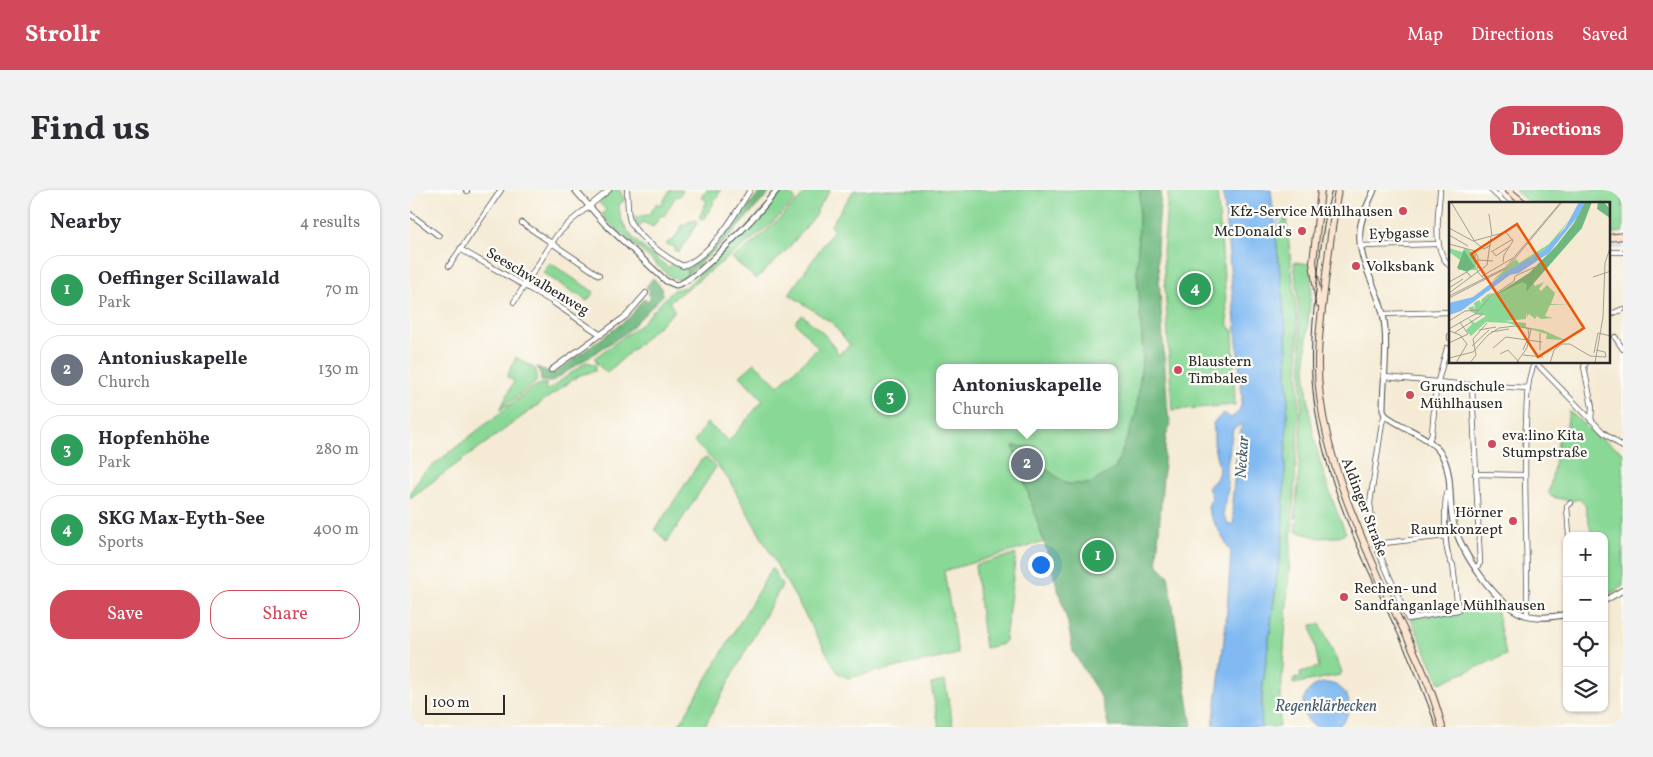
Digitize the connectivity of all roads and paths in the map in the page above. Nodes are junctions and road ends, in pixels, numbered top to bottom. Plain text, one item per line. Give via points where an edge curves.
1 (501, 190) edge
2 (575, 190) edge
3 (609, 190) edge
4 (627, 190) edge
5 (750, 190) edge
6 (777, 190) edge
7 (1321, 190) edge
8 (1338, 190) edge
9 (1374, 190) edge
10 (1440, 190) edge
11 (1491, 190) edge
12 (1508, 190) edge
13 (1500, 202) edge
14 (1523, 202) edge
15 (589, 208) junction
16 (410, 214) edge
17 (522, 223) dead end
18 (439, 236) dead end
19 (1623, 236) edge
20 (1610, 238) edge
21 (552, 243) junction
22 (1438, 244) junction
23 (1360, 246) junction
24 (460, 249) junction
25 (1610, 252) edge
26 (1623, 252) edge
27 (1449, 265) edge
28 (449, 266) dead end
29 (600, 275) dead end
30 (523, 286) junction
31 (646, 293) dead end
32 (514, 302) dead end
33 (1623, 309) edge
34 (1449, 312) edge
35 (1320, 313) junction
36 (1383, 314) junction
37 (1610, 315) edge
38 (601, 335) junction
39 (1615, 337) dead end
40 (1447, 348) dead end
41 (1623, 349) edge
42 (1534, 364) edge
43 (1537, 364) edge
44 (1585, 364) edge
45 (551, 370) dead end
46 (1385, 377) junction
47 (1438, 382) junction
48 (1470, 385) junction
49 (1528, 388) junction
50 (1385, 415) junction
51 (1591, 420) junction
52 (1429, 440) junction
53 (1623, 446) edge
54 (1475, 474) junction
55 (1524, 475) junction
56 (1450, 491) junction
57 (1571, 503) dead end
58 (1569, 532) edge
59 (1446, 536) junction
60 (1375, 544) junction
61 (1477, 567) junction
62 (1623, 590) edge
63 (1608, 599) edge
64 (1563, 614) edge
65 (1527, 616) junction
66 (1442, 727) edge

1 - 24 street
2 - 15 street
3 - 15 street
4 - 5 street via 629,219 633,227 683,266 722,233
6 - 15 street via 722,250 689,279 676,285 666,281
7 - 35 main road, Aldinger Straße via 1312,262
8 - 35 main road, Aldinger Straße
9 - 23 street, Aldinger Straße via 1363,215
10 - 22 street
11 - 13 street
12 - 14 main road
15 - 21 street via 571,220
16 - 18 street
17 - 21 street
19 - 20 main road
21 - 29 street
21 - 30 street
22 - 23 street, Eybgasse
22 - 27 street
23 - 36 street, Aldinger Straße
24 - 28 street
24 - 30 street, Seeschwalbenweg
25 - 26 street
30 - 32 street
30 - 38 street, Seeschwalbenweg
31 - 38 street via 626,316
33 - 37 street
34 - 36 street
35 - 66 main road, Aldinger Straße via 1320,396 1336,473 1355,524 1426,681
36 - 46 street, Aldinger Straße
38 - 45 street
39 - 41 street
40 - 47 street
42 - 49 street
43 - 51 street
44 - 51 street
46 - 47 street
46 - 50 street, Aldinger Straße
47 - 48 street
47 - 52 street
48 - 49 street
48 - 54 street
49 - 55 street
50 - 52 street
50 - 60 street, Aldinger Straße via 1370,502
51 - 53 street
52 - 56 street via 1442,456 1449,474
54 - 55 street
54 - 61 street via 1480,562
55 - 65 street
56 - 59 street via 1446,494
56 - 61 street via 1453,520 1465,551
57 - 58 street via 1567,506
59 - 60 street, Aldinger Straße
59 - 60 street, Aldinger Straße via 1458,610 1408,619
61 - 65 street via 1499,597
62 - 63 street
64 - 65 street

